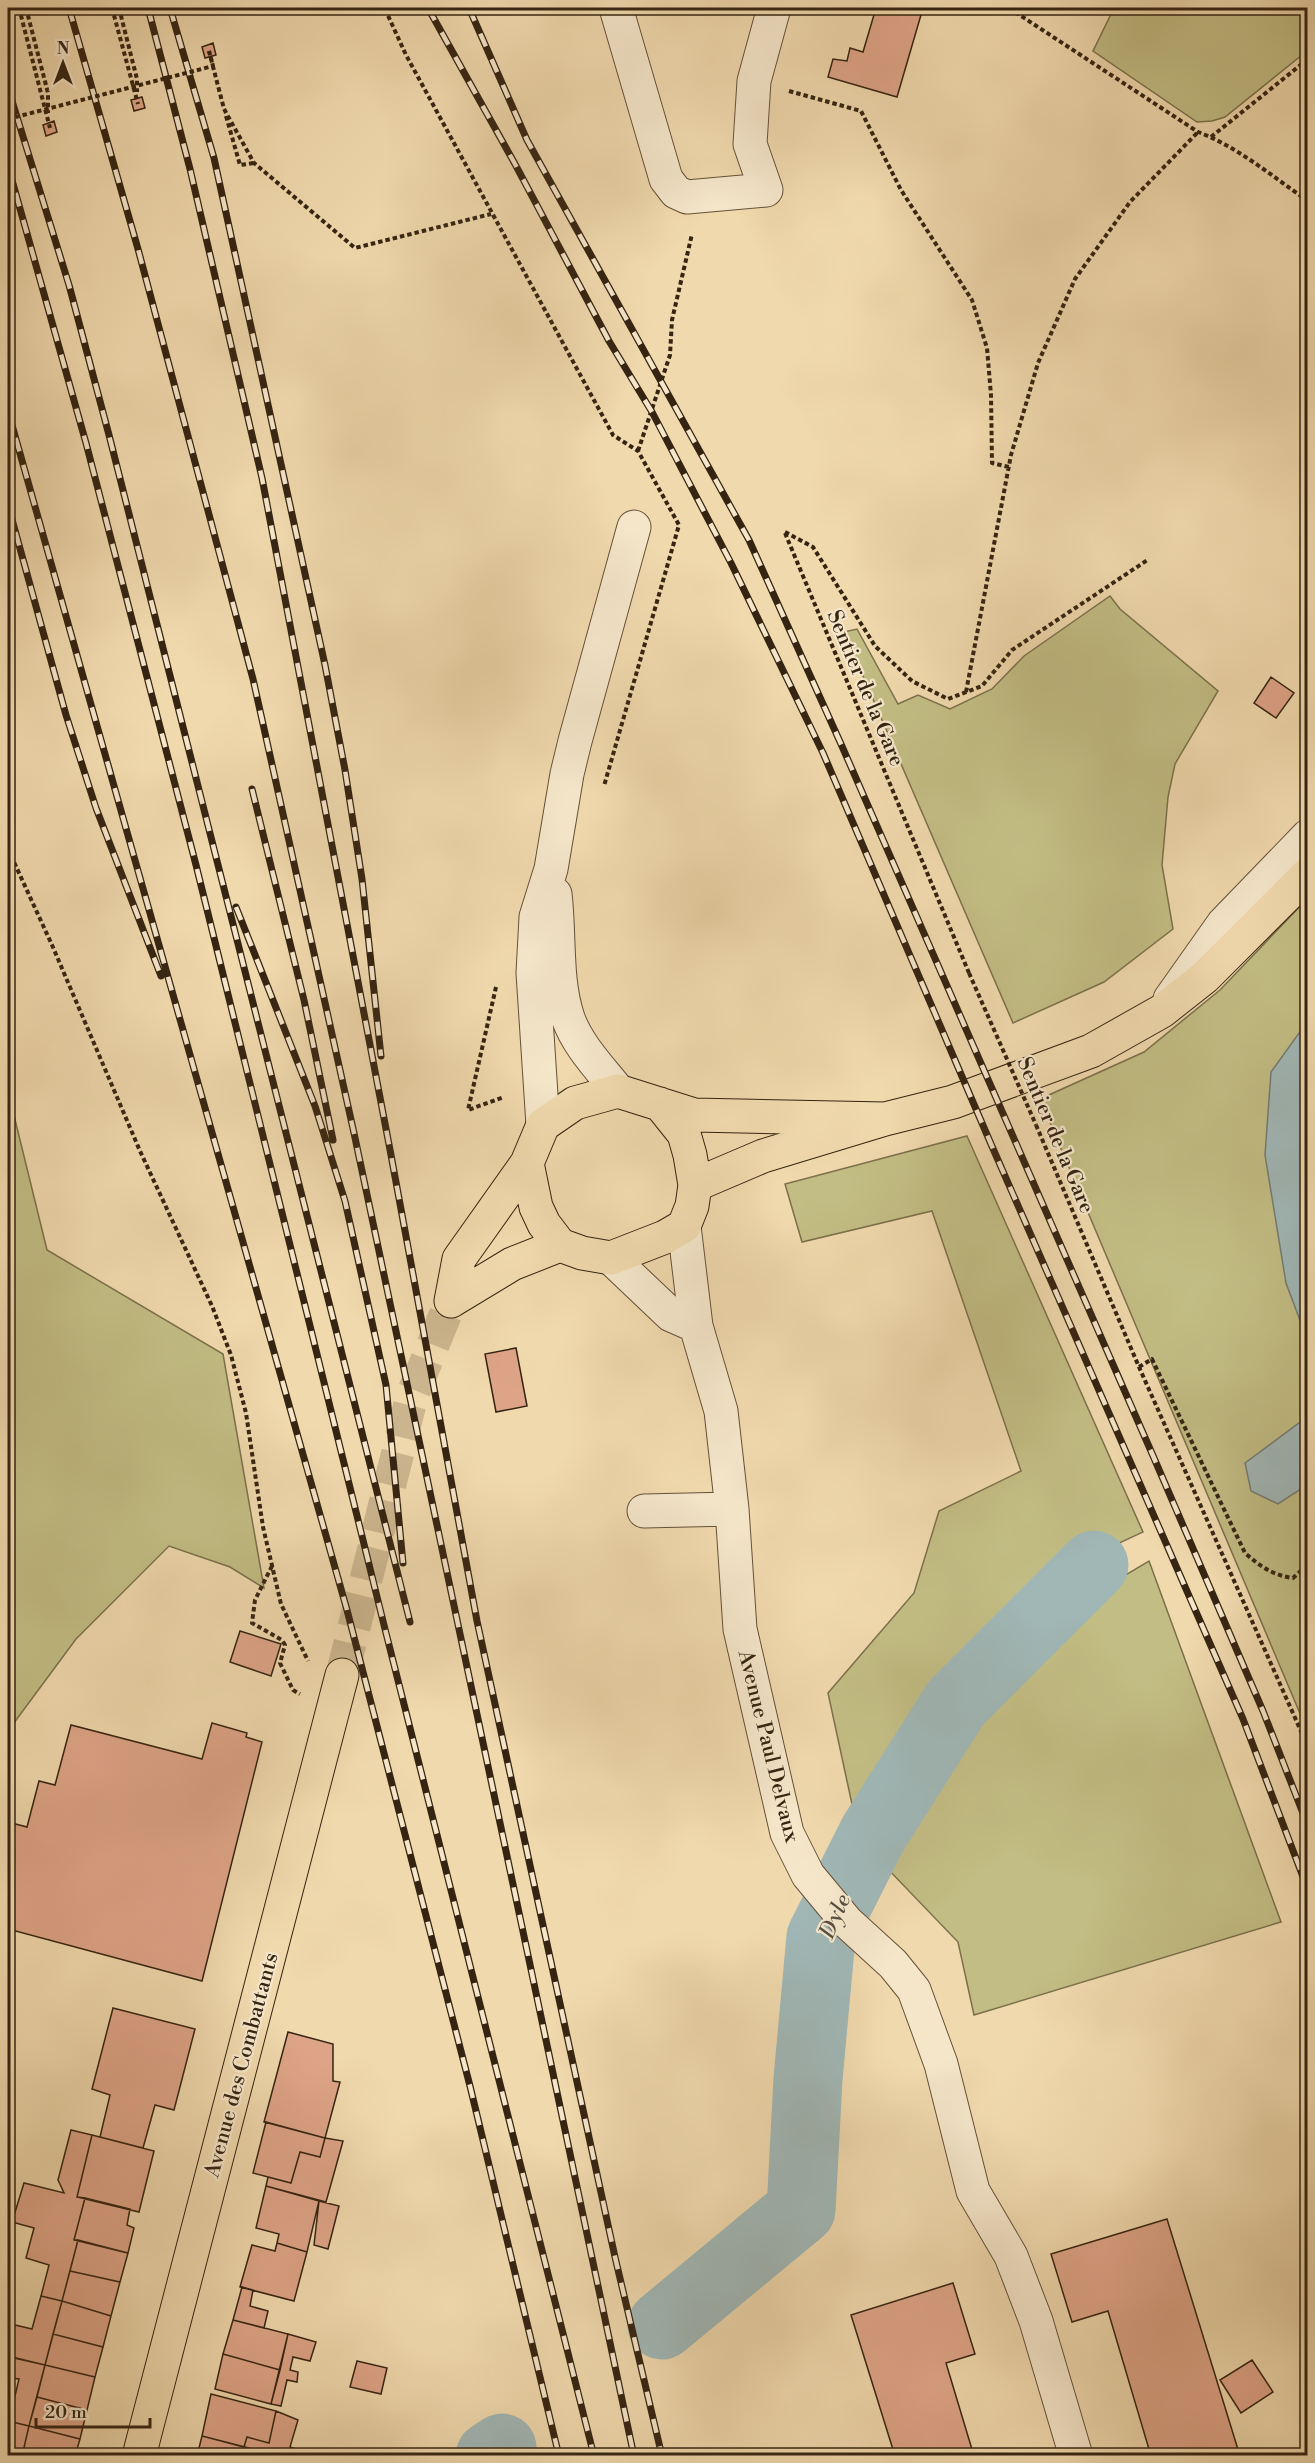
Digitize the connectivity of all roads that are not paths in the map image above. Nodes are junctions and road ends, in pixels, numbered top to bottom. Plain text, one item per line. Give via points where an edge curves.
1 (616, 8) edge
2 (774, 8) edge
3 (634, 527) dead end
4 (1308, 836) edge
5 (551, 869) junction
6 (1308, 874) edge
7 (1162, 1011) junction
8 (618, 1090) junction
9 (660, 1104) junction
10 (885, 1119) junction
11 (543, 1125) junction
12 (527, 1163) junction
13 (695, 1185) junction
14 (684, 1226) junction
15 (560, 1245) junction
16 (611, 1258) junction
17 (696, 1326) junction
18 (732, 1509) junction
19 (644, 1511) dead end
20 (342, 1675) tunnel mouth
21 (139, 2456) edge
22 (1076, 2456) edge

1 - 2 street via 666,179 676,192 687,197 766,190 750,144 754,81
3 - 5 street via 567,774
4 - 7 street via 1223,924
5 - 8 street via 568,1018 579,1042
5 - 11 street via 536,917 533,973
6 - 7 main road via 1205,977
7 - 10 main road via 1058,1065 953,1102
8 - 9 main road
8 - 11 main road via 575,1102
9 - 10 main road via 694,1115
9 - 13 main road via 684,1134
10 - 13 main road via 763,1156
11 - 12 main road
12 - 15 main road via 536,1207
12 - 15 main road via 459,1258 451,1301 512,1264
13 - 14 main road
14 - 16 main road
14 - 17 street, Avenue Paul Delvaux
15 - 16 main road
16 - 17 street via 671,1315
17 - 18 street, Avenue Paul Delvaux via 721,1411
18 - 19 street
18 - 22 street, Avenue Paul Delvaux via 740,1629 787,1833 807,1875 914,1990 941,2064 973,2191 1011,2256 1036,2321
20 - 21 main road, Avenue des Combattants

